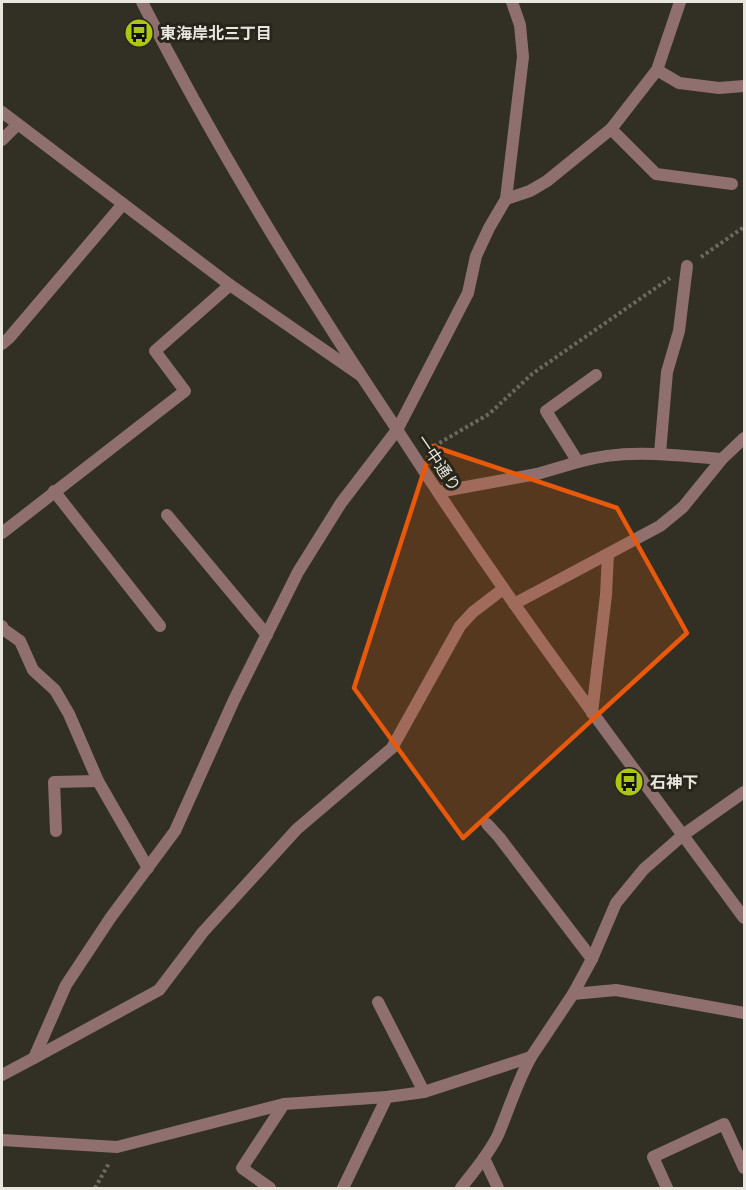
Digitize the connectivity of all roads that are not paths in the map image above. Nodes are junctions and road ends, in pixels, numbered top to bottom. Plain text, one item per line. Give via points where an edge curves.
1 (142, 2) edge
2 (512, 2) edge
3 (680, 2) edge
4 (657, 70) junction
5 (744, 86) edge
6 (2, 112) edge
7 (17, 125) junction
8 (611, 129) junction
9 (2, 140) edge
10 (732, 184) dead end
11 (506, 199) junction
12 (123, 204) junction
13 (687, 266) road end
14 (230, 285) junction
15 (2, 344) edge
16 (360, 375) junction
17 (596, 375) dead end
18 (397, 430) junction
19 (744, 438) edge
20 (660, 453) junction
21 (722, 459) junction
22 (578, 462) junction
23 (54, 491) junction
24 (438, 492) junction
25 (167, 515) dead end
26 (2, 533) edge
27 (608, 554) junction
28 (504, 589) junction
29 (514, 604) junction
30 (160, 626) dead end
31 (2, 628) edge
32 (267, 635) junction
33 (592, 713) junction
34 (98, 781) junction
35 (744, 792) edge
36 (487, 824) dead end
37 (56, 831) dead end
38 (682, 835) junction
39 (148, 868) junction
40 (744, 918) edge
41 (592, 959) junction
42 (573, 994) junction
43 (378, 1002) dead end
44 (744, 1013) edge
45 (531, 1057) junction
46 (34, 1058) junction
47 (2, 1075) edge
48 (424, 1092) junction
49 (387, 1097) junction
50 (284, 1104) junction
51 (2, 1140) edge
52 (484, 1158) junction
53 (744, 1168) edge
54 (270, 1188) edge
55 (343, 1188) edge
56 (461, 1188) edge
57 (498, 1188) edge
58 (667, 1188) edge

1 - 16 street, 一中通り via 246,191
2 - 11 street via 520,25 523,57
3 - 4 street
4 - 5 street via 679,83 719,88
4 - 8 street
6 - 7 street
7 - 9 street
7 - 12 street
8 - 10 street via 656,174
8 - 11 street via 547,181
11 - 18 street via 476,256 468,293
12 - 14 street
12 - 15 street
13 - 20 street via 679,331 668,372
14 - 16 street
14 - 23 street via 155,351 185,391
16 - 18 street, 一中通り
17 - 22 street via 546,411
18 - 24 street, 一中通り
18 - 32 street via 341,503 298,572
19 - 21 street
20 - 21 street
20 - 22 street via 597,456
21 - 27 street via 683,507 660,526
22 - 24 street via 537,474
23 - 26 street
23 - 30 street
24 - 28 street, 一中通り
25 - 32 street
27 - 29 street
27 - 33 street
28 - 29 street, 一中通り
28 - 46 street via 460,626 392,748 297,829 203,932 159,990
29 - 33 street, 一中通り
31 - 34 street via 20,641 33,670 55,690
32 - 39 street via 175,831
33 - 38 street, 一中通り
34 - 37 street via 54,782
34 - 39 street
35 - 38 street
36 - 41 street
38 - 40 street, 一中通り
38 - 41 street via 644,869 616,903
39 - 46 street via 66,985
41 - 42 street
42 - 44 street via 616,990
42 - 45 street
43 - 48 street
45 - 48 street
45 - 52 street
46 - 47 street
48 - 49 street
49 - 50 street
49 - 55 street
50 - 51 street via 117,1147
50 - 54 street via 242,1168
52 - 56 street
52 - 57 street
53 - 58 street via 724,1124 653,1157

